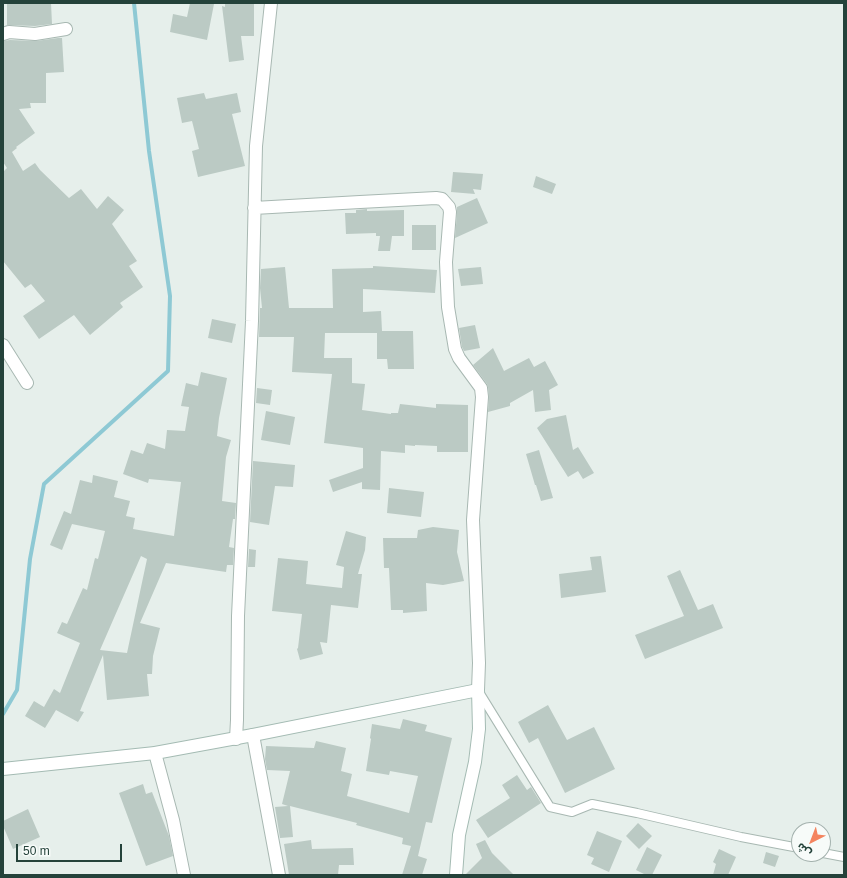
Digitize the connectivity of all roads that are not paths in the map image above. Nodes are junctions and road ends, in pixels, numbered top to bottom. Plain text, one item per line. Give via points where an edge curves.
1 (271, 3) edge
2 (66, 29) dead end
3 (3, 34) edge
4 (254, 208) junction
5 (3, 345) edge
6 (27, 383) dead end
7 (478, 690) junction
8 (254, 735) junction
9 (236, 739) junction
10 (155, 753) junction
11 (3, 770) edge
12 (791, 846) edge
13 (831, 855) edge
14 (844, 857) edge
15 (184, 875) edge
16 (279, 875) edge
17 (456, 875) edge

1 - 4 street via 256,146
2 - 3 street via 35,34
4 - 7 street via 436,198 442,199 449,207 446,262 448,308 455,349 481,388 482,397 473,520
4 - 9 street via 252,321 238,616
5 - 6 street
7 - 8 street
7 - 12 lane via 550,807 572,812 592,804
7 - 17 street via 479,730 475,762 459,835
8 - 9 street
8 - 16 street
9 - 10 street
10 - 11 street
10 - 15 street via 174,820
13 - 14 lane

